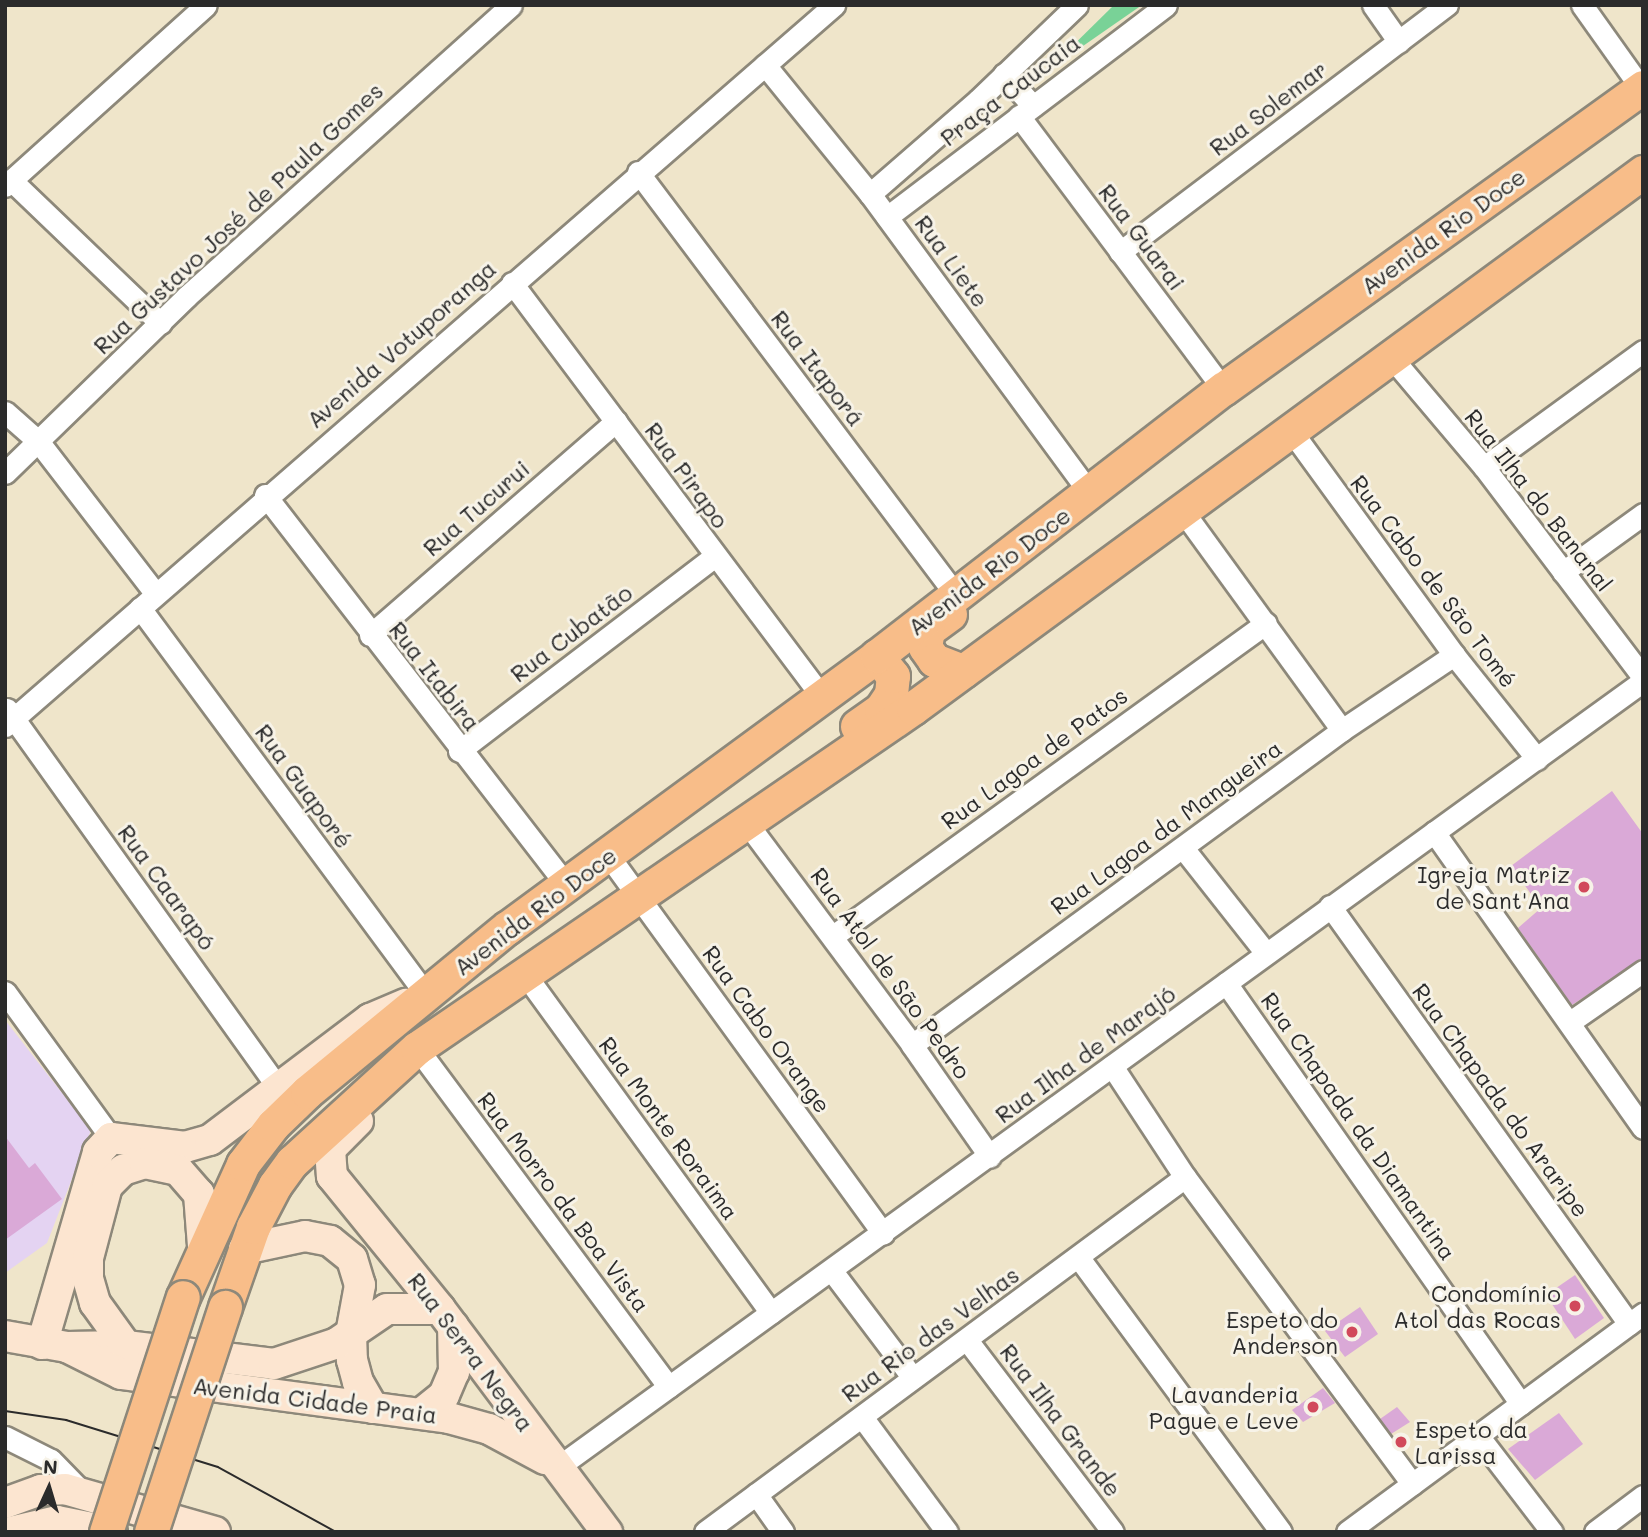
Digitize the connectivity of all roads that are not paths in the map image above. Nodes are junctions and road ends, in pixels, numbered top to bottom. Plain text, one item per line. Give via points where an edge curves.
1 (206, 5) edge
2 (511, 5) edge
3 (834, 5) edge
4 (1077, 5) edge
5 (1166, 5) edge
6 (1373, 5) edge
7 (1447, 5) edge
8 (1582, 5) edge
9 (1399, 42) junction
10 (765, 65) junction
11 (1004, 74) junction
12 (1642, 88) edge
13 (978, 100) junction
14 (1019, 116) junction
15 (1643, 159) edge
16 (638, 172) junction
17 (1643, 172) edge
18 (8, 183) edge
19 (870, 194) junction
20 (887, 217) junction
21 (1541, 247) junction
22 (1120, 252) junction
23 (512, 283) junction
24 (160, 323) junction
25 (1643, 351) edge
26 (1391, 357) junction
27 (1223, 389) junction
28 (5, 412) edge
29 (616, 421) junction
30 (1292, 432) junction
31 (38, 441) junction
32 (1483, 467) junction
33 (5, 473) edge
34 (265, 495) junction
35 (1081, 500) junction
36 (1182, 510) junction
37 (1643, 514) edge
38 (715, 556) junction
39 (1563, 572) junction
40 (956, 595) junction
41 (147, 600) junction
42 (1266, 623) junction
43 (370, 635) junction
44 (1454, 655) junction
45 (877, 656) junction
46 (963, 671) junction
47 (1643, 679) edge
48 (822, 697) junction
49 (8, 717) edge
50 (1342, 730) junction
51 (459, 751) junction
52 (1537, 759) junction
53 (760, 813) junction
54 (1434, 832) junction
55 (1183, 848) junction
56 (608, 855) junction
57 (566, 885) junction
58 (639, 897) junction
59 (1330, 906) junction
60 (833, 936) junction
61 (1266, 953) junction
62 (1643, 971) edge
63 (524, 973) junction
64 (1226, 982) junction
65 (5, 992) edge
66 (426, 995) junction
67 (1570, 1022) junction
68 (912, 1045) junction
69 (410, 1055) junction
70 (1112, 1066) junction
71 (277, 1086) junction
72 (1643, 1128) edge
73 (111, 1138) junction
74 (990, 1157) junction
75 (332, 1176) joint
76 (1185, 1177) junction
77 (883, 1234) junction
78 (203, 1246) junction
79 (244, 1249) junction
80 (1079, 1258) junction
81 (832, 1271) junction
82 (771, 1313) junction
83 (447, 1317) junction
84 (1636, 1319) edge
85 (351, 1334) junction
86 (5, 1336) edge
87 (967, 1340) junction
88 (55, 1346) junction
89 (127, 1346) junction
90 (913, 1378) junction
91 (669, 1387) junction
92 (1521, 1404) junction
93 (373, 1408) junction
94 (422, 1413) junction
95 (862, 1417) junction
96 (5, 1437) edge
97 (1479, 1437) junction
98 (558, 1467) junction
99 (1412, 1484) junction
100 (80, 1491) junction
101 (756, 1494) junction
102 (1643, 1496) edge
103 (5, 1503) edge
104 (93, 1528) edge
105 (10, 1532) edge
106 (112, 1532) edge
107 (151, 1532) edge
108 (215, 1532) edge
109 (607, 1532) edge
110 (705, 1532) edge
111 (783, 1532) edge
112 (947, 1532) edge
113 (1113, 1532) edge
114 (1281, 1532) edge
115 (1347, 1532) edge
116 (1552, 1532) edge
117 (1595, 1532) edge

1 - 18 street
2 - 24 street, Rua Gustavo José de Paula Gomes
3 - 10 street, Avenida Votuporanga
4 - 11 street, Praça Caucaia
5 - 14 street, Praça Caucaia
6 - 9 street
7 - 9 street, Rua Solemar
8 - 12 street
9 - 22 street, Rua Solemar
10 - 16 street, Avenida Votuporanga
10 - 19 street, Rua Liete
11 - 13 street, Praça Caucaia
11 - 14 street
12 - 27 main road, Avenida Rio Doce
13 - 14 street
13 - 19 street, Praça Caucaia
14 - 20 street, Praça Caucaia
14 - 22 street, Rua Guarai
15 - 21 main road via 1568,212
16 - 23 street, Avenida Votuporanga
16 - 40 street, Rua Itaporá
17 - 21 main road, Avenida Rio Doce
18 - 24 street
19 - 20 street, Rua Liete
20 - 35 street, Rua Liete
21 - 26 main road, Avenida Rio Doce
22 - 27 street, Rua Guarai
23 - 29 street, Rua Pirapo
23 - 34 street, Avenida Votuporanga
24 - 31 street, Rua Gustavo José de Paula Gomes
25 - 32 street
26 - 30 main road, Avenida Rio Doce
26 - 32 street, Rua Ilha do Bananal
27 - 35 main road, Avenida Rio Doce
28 - 31 street, Rua Guaporé
29 - 38 street, Rua Pirapo
29 - 43 street, Rua Tucurui
30 - 36 main road, Avenida Rio Doce
30 - 44 street, Rua Cabo de São Tomé
31 - 33 street, Rua Gustavo José de Paula Gomes
31 - 41 street, Rua Guaporé
32 - 39 street, Rua Ilha do Bananal
34 - 41 street, Avenida Votuporanga
34 - 43 street, Rua Itabira
35 - 40 main road, Avenida Rio Doce
35 - 46 main road via 1054,534 929,630 925,647 934,660
36 - 42 street
36 - 46 main road, Avenida Rio Doce
37 - 39 street
38 - 48 street, Rua Pirapo
38 - 51 street, Rua Cubatão
39 - 47 street, Rua Ilha do Bananal
40 - 45 main road, Avenida Rio Doce
41 - 49 street, Avenida Votuporanga
41 - 66 street, Rua Guaporé
42 - 50 street
42 - 60 street, Rua Lagoa de Patos
43 - 51 street, Rua Itabira
44 - 50 street, Rua Lagoa da Mangueira
44 - 52 street, Rua Cabo de São Tomé
45 - 48 main road, Avenida Rio Doce
45 - 53 main road via 893,676 891,694 881,709 783,779
46 - 53 main road, Avenida Rio Doce
47 - 52 street, Rua Ilha de Marajó
48 - 56 main road, Avenida Rio Doce
49 - 71 street, Rua Caarapó
50 - 55 street, Rua Lagoa da Mangueira
51 - 57 street, Rua Itabira
52 - 54 street, Rua Ilha de Marajó
53 - 58 main road, Avenida Rio Doce
53 - 60 street, Rua Atol de São Pedro
54 - 59 street, Rua Ilha de Marajó
54 - 67 street
55 - 61 street
55 - 68 street, Rua Lagoa da Mangueira
56 - 57 main road, Avenida Rio Doce
56 - 58 street, Rua Cabo Orange
57 - 66 main road, Avenida Rio Doce
58 - 63 main road, Avenida Rio Doce
58 - 77 street, Rua Cabo Orange
59 - 61 street, Rua Ilha de Marajó
59 - 84 street, Rua Chapada do Araripe
60 - 68 street, Rua Atol de São Pedro
61 - 64 street, Rua Ilha de Marajó
62 - 67 street
63 - 69 main road, Avenida Rio Doce
63 - 82 street, Rua Monte Roraima
64 - 70 street, Rua Ilha de Marajó
64 - 92 street, Rua Chapada da Diamantina
65 - 73 street
66 - 71 main road via 369,1019
66 - 78 main road, Avenida Rio Doce via 273,1125 243,1164
67 - 72 street
68 - 74 street, Rua Atol de São Pedro
69 - 75 main road, Avenida Rio Doce via 390,1092 334,1142 328,1157
69 - 79 main road, Avenida Rio Doce via 292,1163 263,1205
69 - 91 street, Rua Morro da Boa Vista
70 - 74 street, Rua Ilha de Marajó
70 - 76 street
71 - 73 main road via 198,1145
73 - 88 main road via 98,1152
74 - 77 street, Rua Ilha de Marajó
75 - 83 main road, Rua Serra Negra
76 - 80 street, Rua Rio das Velhas
76 - 99 street
77 - 81 street, Rua Ilha de Marajó
78 - 89 main road via 200,1194 178,1170 145,1163 124,1170 107,1186 88,1258 88,1278 95,1303
78 - 104 main road, Avenida Rio Doce, bridge
79 - 85 main road via 305,1236 330,1241 345,1251 357,1267 360,1285
79 - 107 main road, Avenida Rio Doce, bridge
80 - 87 street, Rua Rio das Velhas
80 - 114 street
81 - 82 street, Rua Ilha de Marajó
81 - 90 street
82 - 91 street, Rua Ilha de Marajó
83 - 85 main road via 387,1309
83 - 94 main road via 454,1372 444,1395
83 - 98 main road, Rua Serra Negra
84 - 92 street
85 - 89 main road, Avenida Cidade Praia via 302,1358 274,1364
85 - 93 main road via 354,1373
86 - 88 main road, Avenida Cidade Praia
87 - 90 street, Rua Rio das Velhas
87 - 113 street, Rua Ilha Grande
88 - 89 main road, Avenida Cidade Praia
88 - 93 main road, Avenida Cidade Praia via 121,1374
90 - 95 street, Rua Rio das Velhas
91 - 98 street, Rua Ilha de Marajó
92 - 97 street
93 - 94 main road, Avenida Cidade Praia
94 - 98 main road, Avenida Cidade Praia via 489,1429
95 - 101 street, Rua Rio das Velhas
95 - 112 street
96 - 100 street via 51,1460
97 - 99 street
97 - 116 street
98 - 109 main road, Rua Serra Negra
99 - 115 street
100 - 103 main road via 41,1490
100 - 108 main road
101 - 110 street, Rua Rio das Velhas
101 - 111 street
102 - 117 street
104 - 105 main road via 38,1522
104 - 106 main road

